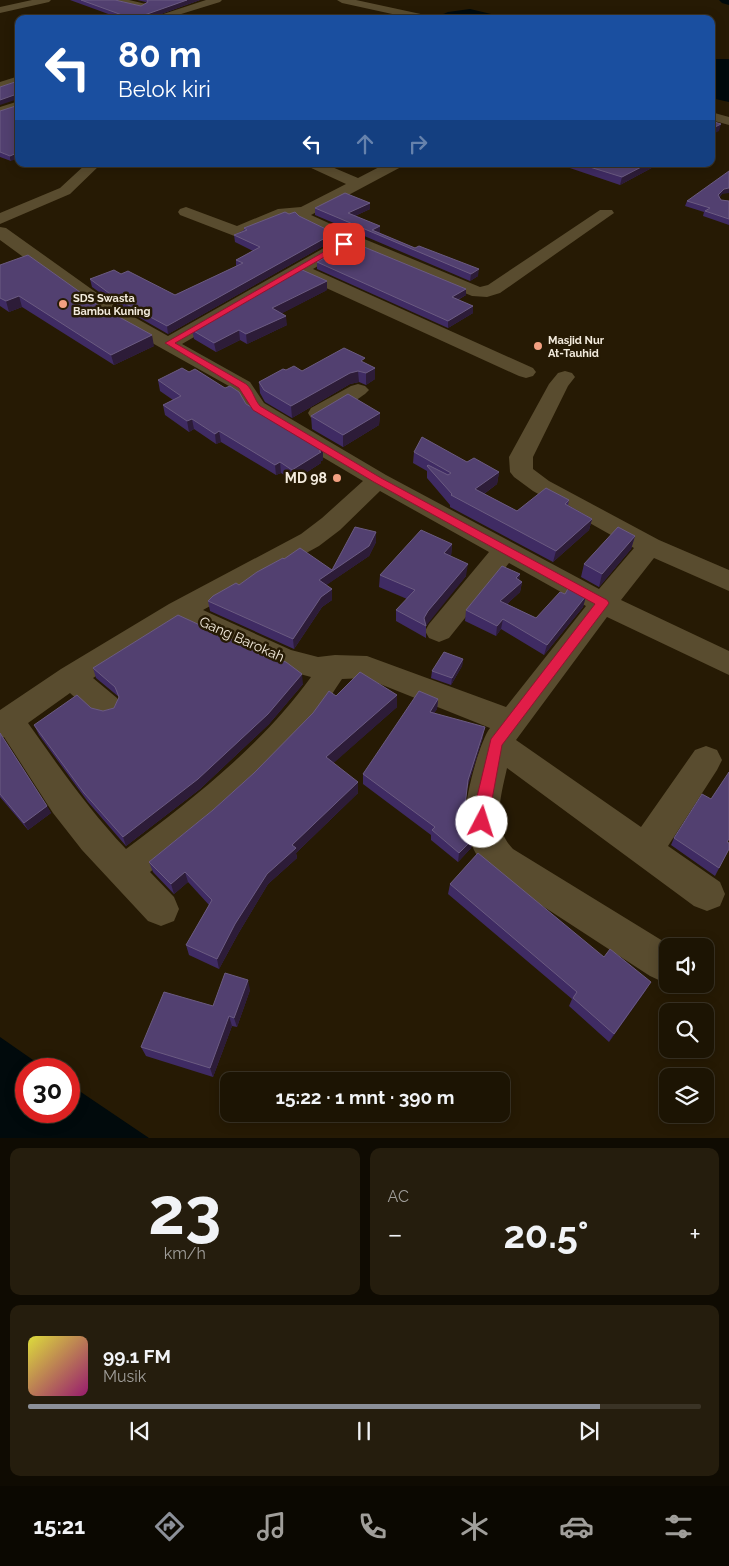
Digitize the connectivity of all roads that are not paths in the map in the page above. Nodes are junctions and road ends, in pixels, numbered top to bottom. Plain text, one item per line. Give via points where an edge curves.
1 (46, 0) edge
2 (117, 0) edge
3 (217, 0) edge
4 (342, 0) edge
5 (142, 6) edge
6 (0, 10) edge
7 (166, 15) edge
8 (411, 15) edge
9 (15, 81) edge
10 (0, 86) edge
11 (15, 106) edge
12 (3, 110) edge
13 (15, 114) edge
14 (715, 117) edge
15 (729, 121) edge
16 (91, 167) edge
17 (320, 167) edge
18 (390, 167) edge
19 (358, 183) junction
20 (186, 212) dead end
21 (304, 212) junction
22 (606, 213) dead end
23 (0, 219) edge
24 (0, 232) edge
25 (351, 240) junction
26 (298, 270) junction
27 (169, 343) junction
28 (526, 372) dead end
29 (565, 377) dead end
30 (358, 390) dead end
31 (292, 429) junction
32 (378, 480) junction
33 (650, 546) junction
34 (505, 550) junction
35 (729, 581) edge
36 (603, 603) junction
37 (179, 611) junction
38 (439, 632) dead end
39 (729, 664) edge
40 (336, 666) junction
41 (71, 677) junction
42 (106, 707) dead end
43 (4, 723) edge
44 (504, 733) junction
45 (706, 760) dead end
46 (645, 851) junction
47 (124, 871) junction
48 (707, 894) dead end
49 (160, 909) dead end
50 (659, 960) edge

1 - 6 street
2 - 5 street
3 - 7 street
4 - 8 street
9 - 10 street
11 - 12 street
12 - 13 street
14 - 15 street
16 - 23 street via 60,194
17 - 19 street
18 - 19 street
19 - 21 street
20 - 21 street via 237,232 284,212
21 - 25 street via 306,219
22 - 25 street via 484,293
24 - 27 street via 111,312
25 - 26 street
26 - 27 street
26 - 28 street
27 - 31 street via 243,386 256,408
29 - 33 street via 521,457 522,472 541,486
30 - 31 street
31 - 32 street
32 - 34 street
32 - 37 street via 310,540
33 - 35 street
33 - 36 street
34 - 36 street
34 - 38 street
36 - 39 street
36 - 44 street
37 - 40 street, Gang Barokah via 284,659 318,668
37 - 41 street
40 - 44 street, Gang Barokah via 368,667 420,688
40 - 47 street via 302,713 226,790
41 - 42 street
41 - 43 street
43 - 47 street via 65,803
44 - 46 street, Gang Barokah
44 - 50 street via 482,805 482,822 491,850 501,860
45 - 46 street
46 - 48 street, Gang Barokah
47 - 49 street

